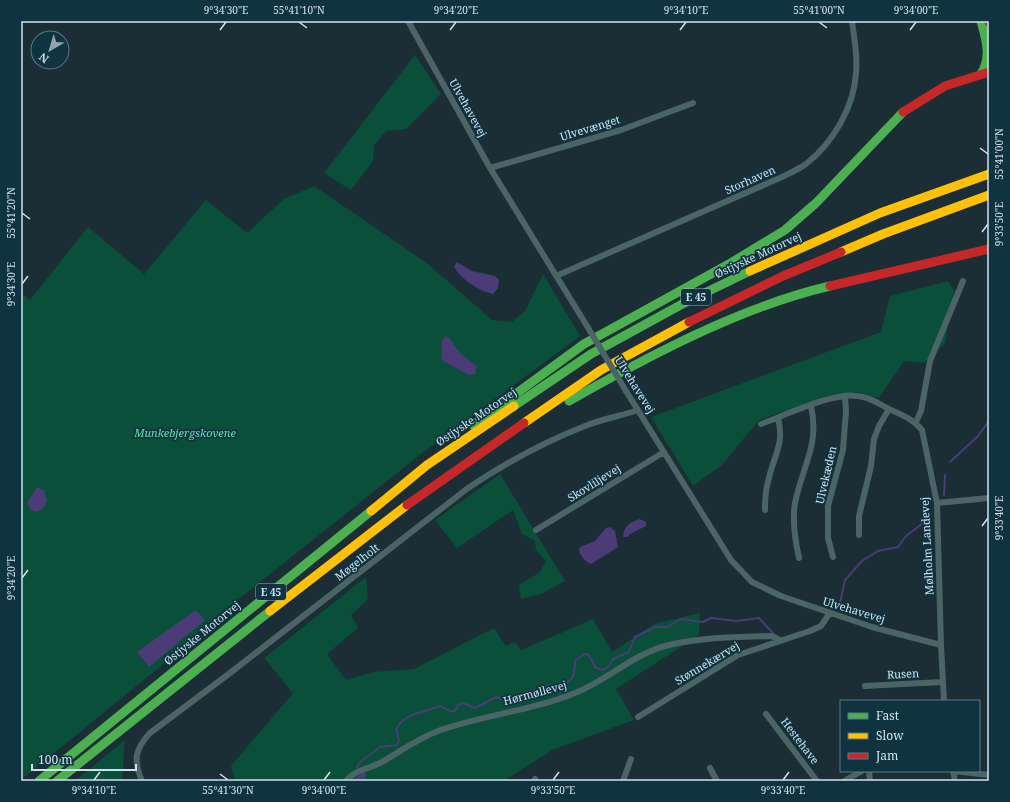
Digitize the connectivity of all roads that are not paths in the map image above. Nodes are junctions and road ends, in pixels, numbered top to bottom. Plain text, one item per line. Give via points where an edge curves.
1 (408, 21) edge
2 (852, 21) edge
3 (981, 21) edge
4 (985, 73) edge
5 (693, 103) dead end
6 (490, 168) junction
7 (989, 174) edge
8 (989, 194) edge
9 (989, 249) edge
10 (556, 276) junction
11 (963, 281) dead end
12 (845, 396) junction
13 (811, 406) junction
14 (889, 409) junction
15 (638, 410) junction
16 (778, 418) junction
17 (916, 422) junction
18 (761, 424) dead end
19 (502, 438) junction
20 (664, 452) junction
21 (427, 465) junction
22 (989, 498) edge
23 (937, 503) junction
24 (765, 510) dead end
25 (536, 530) dead end
26 (860, 535) dead end
27 (832, 557) dead end
28 (799, 558) dead end
29 (829, 614) junction
30 (780, 640) junction
31 (941, 645) junction
32 (942, 682) junction
33 (865, 686) dead end
34 (944, 700) edge
35 (766, 714) dead end
36 (638, 716) dead end
37 (631, 759) dead end
38 (710, 768) dead end
39 (860, 772) edge
40 (963, 772) edge
41 (989, 775) edge
42 (39, 781) edge
43 (57, 781) edge
44 (142, 781) edge
45 (346, 781) edge
46 (623, 781) edge
47 (717, 781) edge
48 (817, 781) edge
49 (844, 781) edge

1 - 6 street, Ulvehavevej
2 - 10 street, Storhaven via 856,73 847,111 823,148 805,164 782,177
3 - 4 highway via 988,56
4 - 21 highway via 945,86 901,113 816,203 785,230 584,344 436,452
5 - 6 street, Ulvevænget via 621,130
6 - 10 street, Ulvehavevej
7 - 21 highway, Østjyske Motorvej / E 45 via 880,213 686,302 591,354
8 - 19 highway, E 45 via 782,276 688,323 601,370
9 - 19 highway via 805,292 764,307 632,366
10 - 15 street, Ulvehavevej, bridge
11 - 17 street via 930,361 921,411
12 - 13 street
12 - 14 street via 874,400
12 - 27 street, Ulvekæden via 843,450 828,506 828,538
13 - 16 street
13 - 28 street, Ulvekæden via 814,430 795,505 795,540
14 - 17 street
14 - 26 street via 874,439 871,466 859,516
15 - 20 street, Ulvehavevej
15 - 44 street, Møgelholt via 586,426 551,441 498,468 468,488 150,733 137,752
16 - 18 street
16 - 24 street via 781,442 768,482
17 - 23 street, Mølholm Landevej via 922,430
19 - 43 highway, E 45 via 432,486 319,572
20 - 25 street, Skovliljevej
20 - 29 street, Ulvehavevej via 740,571 764,589
21 - 42 highway, Østjyske Motorvej / E 45
22 - 23 street
23 - 31 street, Mølholm Landevej
29 - 30 street, Stønnekærvej via 821,626
29 - 31 street, Ulvehavevej
30 - 36 street, Stønnekærvej via 738,655
30 - 45 street, Hørmøllevej via 772,636 715,638 668,645 644,654 577,692 477,719 418,739 382,762 356,771
31 - 32 street, Mølholm Landevej
32 - 33 street, Rusen
32 - 34 street, Mølholm Landevej
35 - 48 street, Hestehave
37 - 46 street
38 - 47 street
39 - 49 street
40 - 41 street

